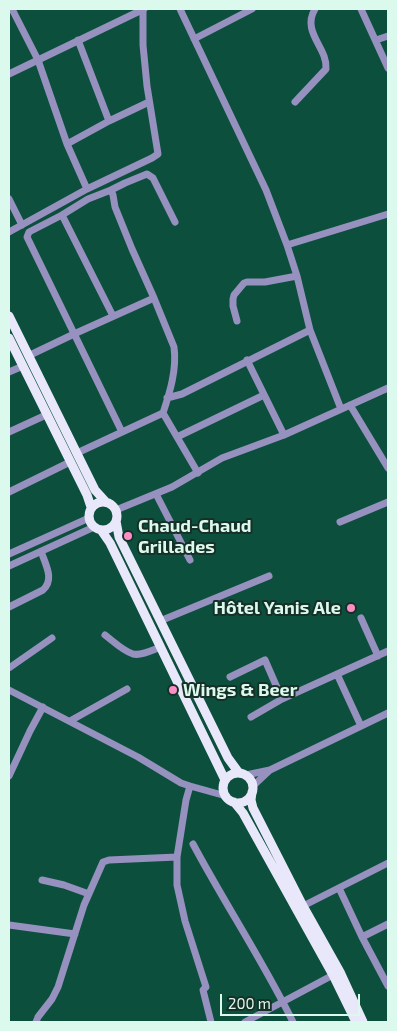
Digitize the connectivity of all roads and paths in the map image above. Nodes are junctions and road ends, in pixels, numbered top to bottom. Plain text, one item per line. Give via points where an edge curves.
1 (12, 9) edge
2 (144, 9) edge
3 (180, 9) edge
4 (252, 9) edge
5 (315, 9) edge
6 (361, 9) edge
7 (388, 36) edge
8 (194, 39) junction
9 (78, 40) junction
10 (376, 40) junction
11 (38, 60) junction
12 (388, 68) edge
13 (9, 74) edge
14 (149, 102) junction
15 (295, 102) dead end
16 (109, 122) junction
17 (67, 144) junction
18 (87, 189) junction
19 (111, 190) junction
20 (9, 199) edge
21 (388, 214) edge
22 (62, 215) junction
23 (174, 222) dead end
24 (22, 225) junction
25 (9, 232) edge
26 (287, 245) junction
27 (297, 276) junction
28 (154, 298) junction
29 (9, 316) edge
30 (113, 316) junction
31 (237, 320) dead end
32 (310, 330) junction
33 (74, 334) junction
34 (9, 338) edge
35 (28, 356) junction
36 (247, 360) junction
37 (23, 366) junction
38 (9, 372) edge
39 (388, 388) edge
40 (264, 395) junction
41 (168, 398) junction
42 (350, 405) junction
43 (341, 409) junction
44 (162, 412) junction
45 (46, 415) junction
46 (9, 432) edge
47 (122, 432) junction
48 (284, 435) junction
49 (177, 437) junction
50 (77, 452) junction
51 (70, 462) junction
52 (388, 468) edge
53 (198, 473) junction
54 (9, 492) edge
55 (156, 494) junction
56 (104, 501) junction
57 (388, 502) edge
58 (91, 507) junction
59 (116, 510) junction
60 (88, 518) junction
61 (116, 521) junction
62 (340, 522) dead end
63 (97, 529) junction
64 (41, 551) junction
65 (9, 554) edge
66 (190, 560) dead end
67 (9, 566) edge
68 (269, 576) dead end
69 (9, 607) edge
70 (361, 618) dead end
71 (160, 621) junction
72 (105, 635) dead end
73 (52, 638) dead end
74 (161, 647) junction
75 (388, 651) edge
76 (378, 656) junction
77 (9, 668) edge
78 (338, 674) junction
79 (230, 677) dead end
80 (127, 689) dead end
81 (9, 690) edge
82 (282, 699) junction
83 (42, 707) junction
84 (388, 713) edge
85 (251, 717) dead end
86 (70, 721) junction
87 (361, 726) junction
88 (270, 770) junction
89 (242, 774) junction
90 (9, 776) edge
91 (225, 780) junction
92 (190, 786) junction
93 (252, 789) junction
94 (226, 796) junction
95 (234, 802) junction
96 (193, 844) dead end
97 (177, 857) junction
98 (388, 863) edge
99 (42, 880) dead end
100 (339, 888) junction
101 (89, 894) junction
102 (303, 906) junction
103 (388, 924) edge
104 (9, 925) edge
105 (74, 934) junction
106 (362, 937) junction
107 (333, 975) junction
108 (388, 986) edge
109 (283, 1002) junction
110 (36, 1022) edge
111 (210, 1022) edge
112 (245, 1022) edge
113 (293, 1022) edge
114 (356, 1022) edge
115 (363, 1022) edge

1 - 11 street
2 - 9 street
2 - 14 street via 142,45
3 - 8 street
4 - 8 street
5 - 15 street via 310,18 312,30 326,69
6 - 10 street
7 - 10 street
8 - 26 street via 266,190
9 - 11 street
9 - 16 street
10 - 12 street
11 - 13 street
11 - 17 street
14 - 16 street
14 - 18 street via 158,154
16 - 17 street
17 - 18 street
18 - 24 street
19 - 22 street
19 - 23 street via 147,174 153,178
19 - 28 street via 132,250
20 - 24 street
21 - 26 street
22 - 30 street
22 - 33 street via 29,232 27,237
24 - 25 street
26 - 27 street
27 - 31 street via 244,283 233,299
27 - 32 street
28 - 30 street
28 - 41 street via 175,354
29 - 35 main road
30 - 33 street
32 - 36 street
32 - 43 street
33 - 35 street
33 - 47 street
34 - 37 main road
35 - 50 main road
36 - 40 street
36 - 41 street
37 - 38 street
37 - 45 main road
39 - 42 street
40 - 48 street
40 - 49 street
41 - 44 street
42 - 43 street
42 - 52 street
43 - 48 street
44 - 47 street
44 - 49 street
45 - 46 street
45 - 51 main road
47 - 50 street
48 - 53 street via 222,458
49 - 53 street
50 - 56 main road via 95,490
51 - 54 street
51 - 58 main road
53 - 55 street
55 - 59 street
55 - 66 street
56 - 58 main road
56 - 59 main road
57 - 62 street
58 - 60 main road
59 - 61 main road
60 - 63 main road
60 - 65 street
61 - 63 main road via 110,528
61 - 71 main road via 119,538
63 - 64 street
63 - 74 main road via 110,543
64 - 67 street
64 - 69 street via 49,575 46,588
68 - 71 street
70 - 76 street
71 - 89 main road via 228,758
72 - 74 street via 134,654
73 - 77 street
74 - 91 main road
75 - 76 street
76 - 78 street
78 - 82 street
78 - 87 street
79 - 82 street via 265,660
80 - 86 street
81 - 83 street
82 - 85 street
83 - 86 street
83 - 90 street
84 - 87 street
86 - 92 street
87 - 88 street
88 - 89 street
88 - 93 street
89 - 91 main road via 231,775
89 - 93 main road via 250,780
91 - 94 main road
92 - 94 street
92 - 97 street
93 - 95 main road via 244,801
93 - 102 main road via 253,808
94 - 95 main road
95 - 107 main road via 244,813
96 - 109 street
97 - 101 street via 104,860
97 - 111 street via 177,885 206,987 203,990
98 - 100 street
99 - 101 street
100 - 102 street
100 - 106 street
101 - 105 street
102 - 115 main road via 340,972
103 - 106 street
104 - 105 street
105 - 110 street via 58,987
106 - 108 street
107 - 109 street
107 - 114 main road
109 - 112 street
109 - 113 street

